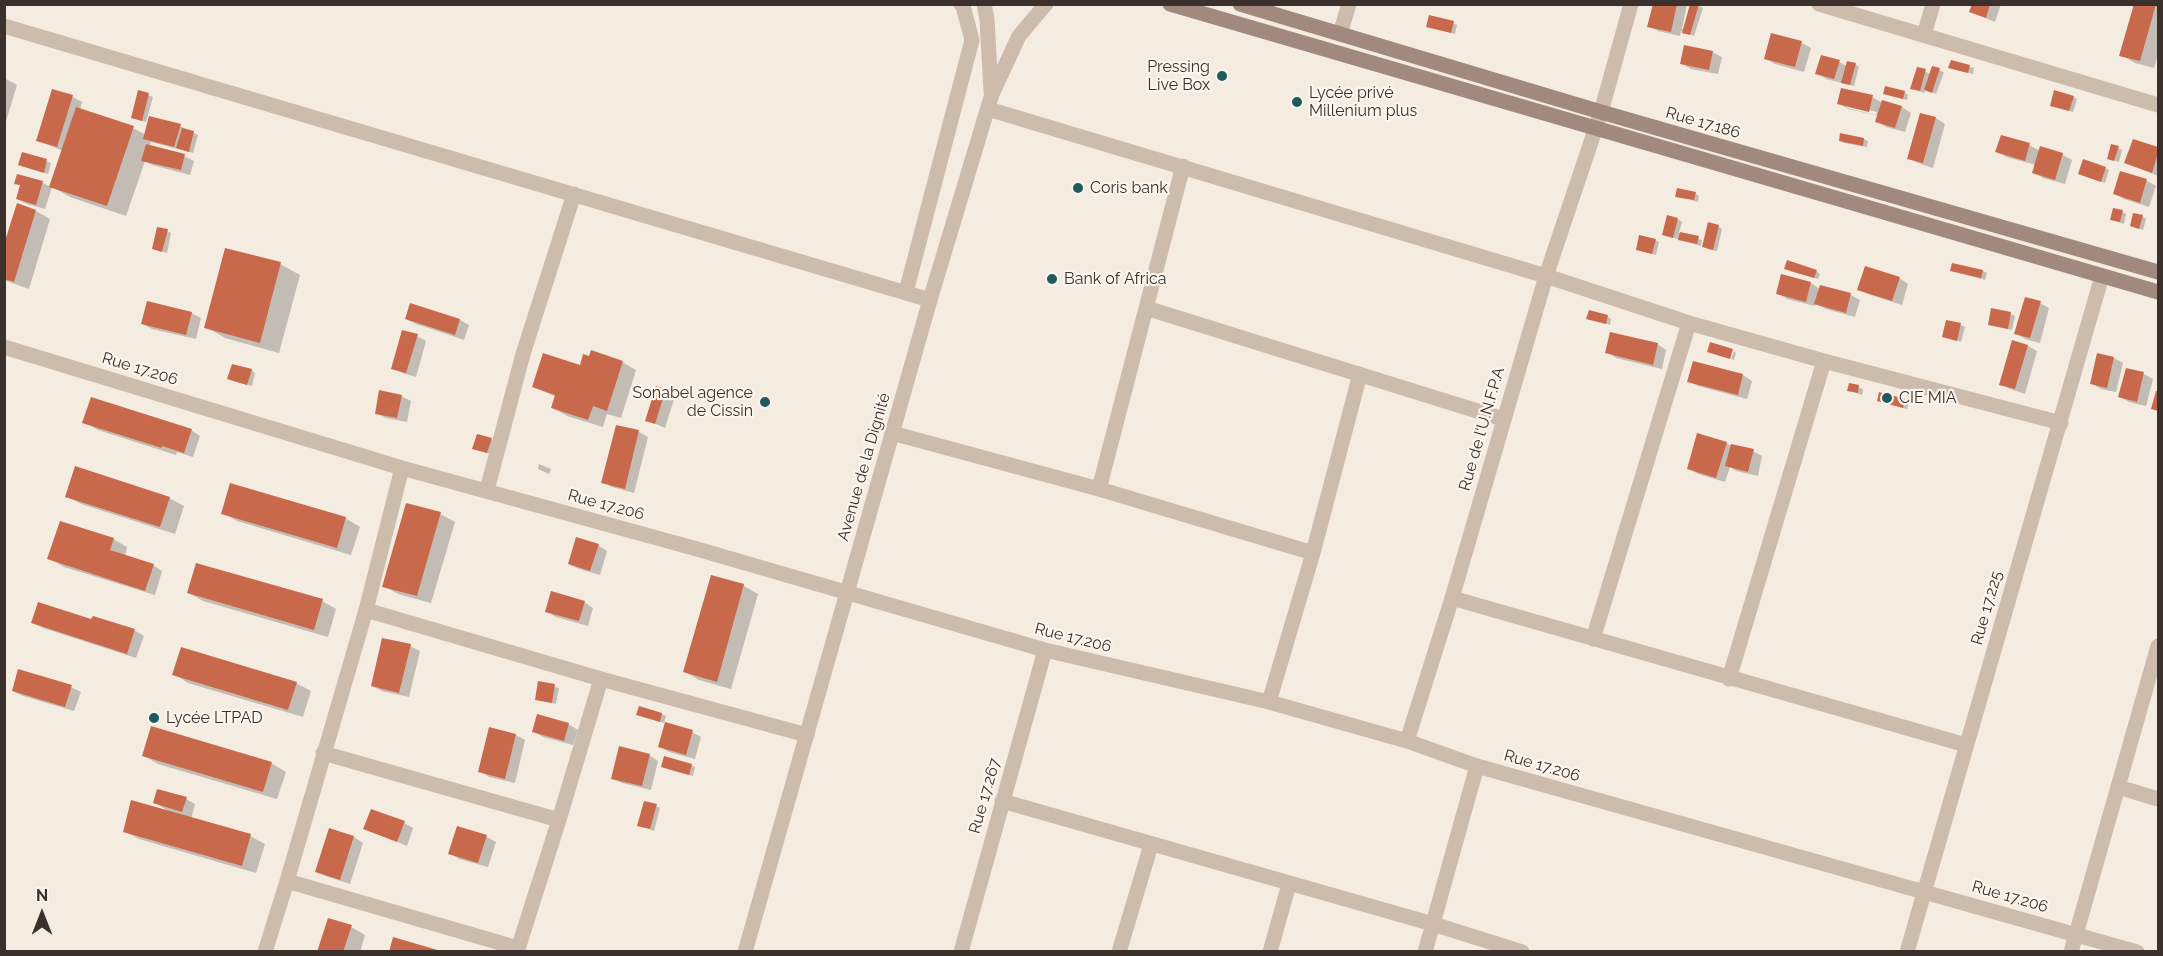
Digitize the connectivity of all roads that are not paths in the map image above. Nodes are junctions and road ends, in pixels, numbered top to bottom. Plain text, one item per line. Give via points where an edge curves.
1 (961, 4) edge
2 (984, 4) edge
3 (1046, 4) edge
4 (1170, 4) edge
5 (1240, 4) edge
6 (1349, 4) edge
7 (1631, 4) edge
8 (1819, 4) edge
9 (1933, 4) edge
10 (4, 26) edge
11 (1340, 34) junction
12 (1924, 35) junction
13 (990, 101) junction
14 (2158, 105) edge
15 (1601, 112) junction
16 (1596, 129) junction
17 (1183, 166) junction
18 (574, 194) junction
19 (2158, 272) edge
20 (1546, 276) junction
21 (2102, 276) junction
22 (906, 292) junction
23 (2158, 292) edge
24 (930, 300) junction
25 (1146, 308) junction
26 (1689, 322) junction
27 (4, 347) edge
28 (1824, 361) junction
29 (1360, 374) junction
30 (1503, 419) junction
31 (2061, 423) junction
32 (892, 433) junction
33 (402, 468) junction
34 (1099, 489) junction
35 (487, 490) junction
36 (1313, 553) junction
37 (848, 593) junction
38 (1452, 598) junction
39 (366, 610) junction
40 (1593, 639) junction
41 (2158, 646) edge
42 (1045, 650) junction
43 (601, 679) junction
44 (1729, 679) junction
45 (1269, 702) junction
46 (807, 735) junction
47 (1407, 741) junction
48 (1966, 746) junction
49 (323, 753) junction
50 (1477, 766) junction
51 (2118, 787) junction
52 (2158, 800) edge
53 (1002, 801) junction
54 (559, 820) junction
55 (1151, 845) junction
56 (287, 881) junction
57 (1289, 884) junction
58 (1925, 891) junction
59 (1433, 924) junction
60 (2076, 934) junction
61 (517, 950) edge
62 (265, 951) edge
63 (744, 951) edge
64 (961, 951) edge
65 (1119, 951) edge
66 (1270, 951) edge
67 (1425, 951) edge
68 (1522, 951) edge
69 (1907, 951) edge
70 (2071, 951) edge
71 (2137, 951) edge

1 - 22 street via 972,40
2 - 13 street
3 - 13 street, Avenue de la Dignité via 1019,36
4 - 16 main road
5 - 11 main road, Rue 17.186
6 - 11 street
7 - 15 street
8 - 12 street
9 - 12 street
10 - 18 street
11 - 15 main road, Rue 17.186
12 - 14 street
13 - 17 street
13 - 24 street, Avenue de la Dignité
15 - 16 street, Rue de l'U.N.F.P.A
15 - 19 main road, Rue 17.186
16 - 20 street, Rue de l'U.N.F.P.A
16 - 21 main road
17 - 20 street
17 - 25 street
18 - 22 street
18 - 35 street via 523,354
20 - 26 street
20 - 30 street, Rue de l'U.N.F.P.A
21 - 23 main road
21 - 31 street, Rue 17.225
22 - 24 street
24 - 32 street, Avenue de la Dignité
25 - 29 street
25 - 34 street
26 - 28 street
26 - 40 street
27 - 33 street, Rue 17.206
28 - 31 street
28 - 44 street
29 - 30 street
29 - 36 street
30 - 38 street, Rue de l'U.N.F.P.A
31 - 48 street, Rue 17.225
32 - 34 street
32 - 37 street, Avenue de la Dignité
33 - 35 street, Rue 17.206
33 - 39 street
34 - 36 street
35 - 37 street, Rue 17.206
36 - 45 street
37 - 42 street, Rue 17.206
37 - 46 street, Avenue de la Dignité
38 - 40 street
38 - 47 street, Rue de l'U.N.F.P.A
39 - 43 street
39 - 49 street
40 - 44 street
41 - 51 street
42 - 45 street, Rue 17.206
42 - 53 street, Rue 17.267
43 - 46 street
43 - 54 street
44 - 48 street
45 - 47 street, Rue 17.206
46 - 63 street, Avenue de la Dignité
47 - 50 street, Rue 17.206
48 - 58 street, Rue 17.225
49 - 54 street
49 - 56 street
50 - 58 street, Rue 17.206
50 - 59 street
51 - 52 street
51 - 60 street
53 - 55 street
53 - 64 street, Rue 17.267
54 - 61 street
55 - 57 street
55 - 65 street
56 - 61 street
56 - 62 street
57 - 59 street
57 - 66 street
58 - 60 street, Rue 17.206
58 - 69 street, Rue 17.225
59 - 67 street
59 - 68 street
60 - 70 street
60 - 71 street, Rue 17.206

